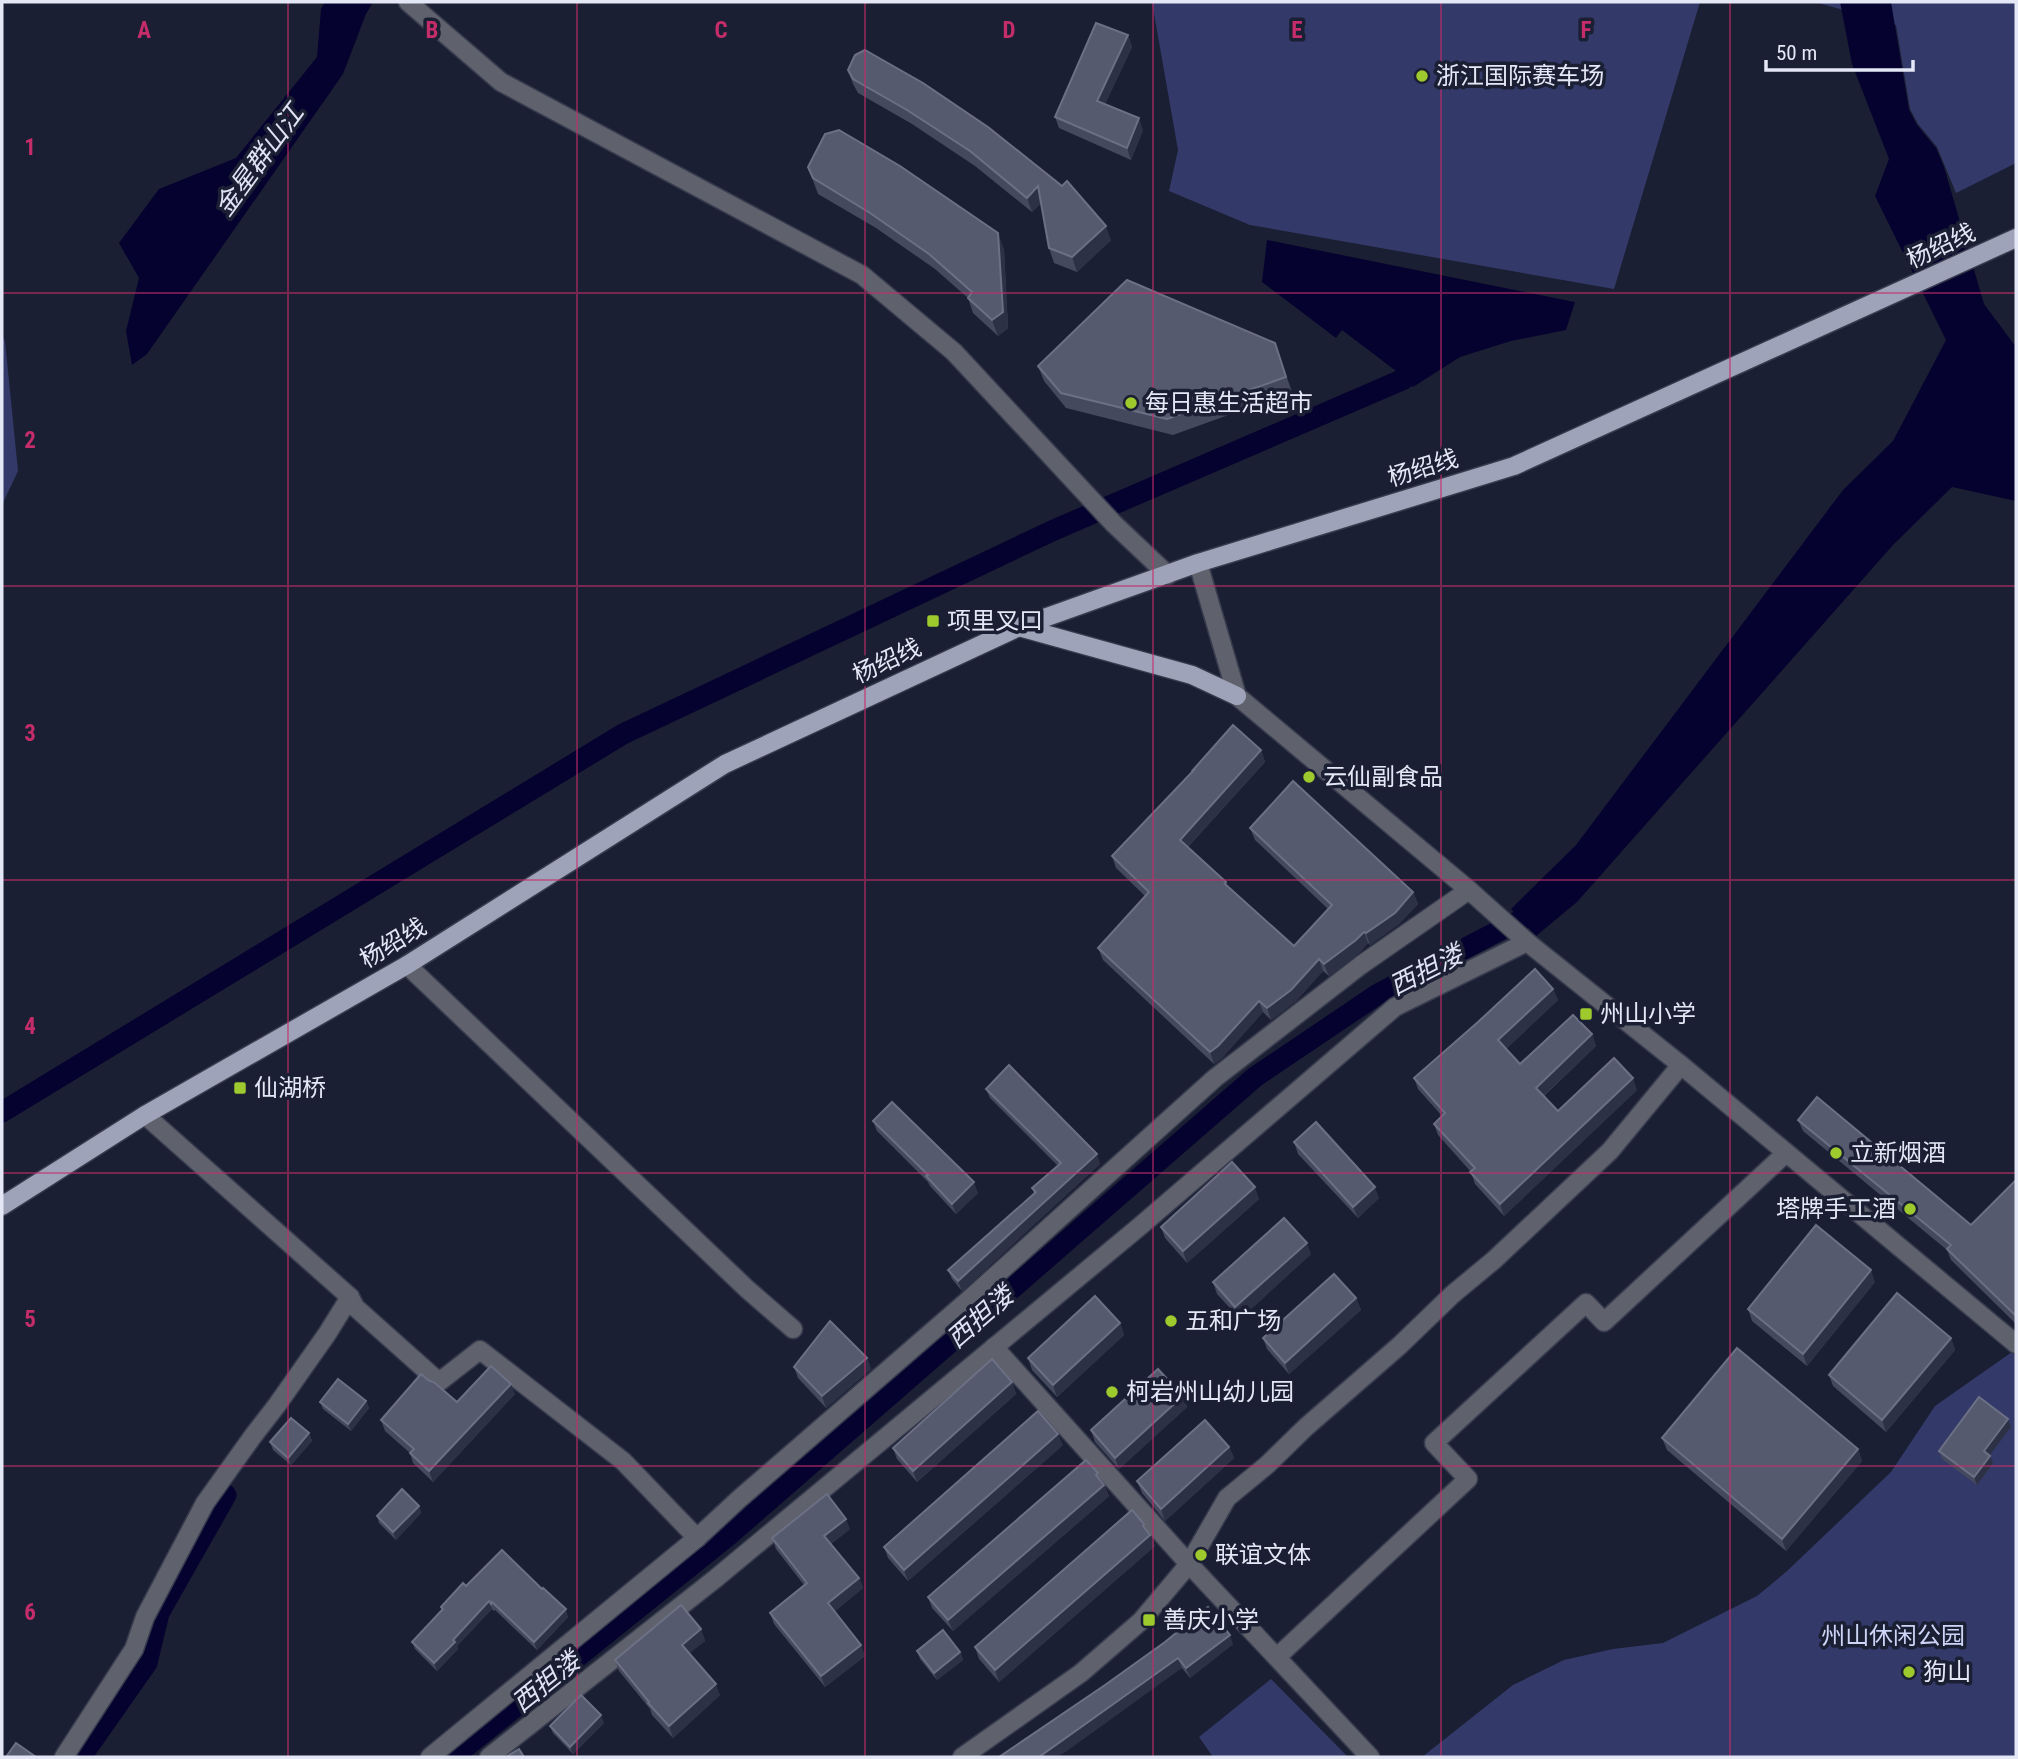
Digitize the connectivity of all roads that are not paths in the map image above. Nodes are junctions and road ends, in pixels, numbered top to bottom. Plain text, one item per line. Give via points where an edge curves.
1 (408, 2) edge
2 (2016, 238) edge
3 (1198, 563) junction
4 (1168, 575) junction
5 (1019, 627) junction
6 (1237, 696) junction
7 (1469, 890) junction
8 (1527, 942) junction
9 (407, 965) junction
10 (1681, 1065) junction
11 (145, 1115) junction
12 (1786, 1153) junction
13 (2, 1206) edge
14 (350, 1297) junction
15 (793, 1329) dead end
16 (2016, 1344) edge
17 (994, 1347) junction
18 (697, 1538) junction
19 (1189, 1564) junction
20 (1277, 1657) junction
21 (64, 1757) edge
22 (430, 1757) edge
23 (489, 1757) edge
24 (962, 1757) edge
25 (1370, 1757) edge

1 - 4 street via 501,82 862,275 954,352 1114,524
2 - 3 main road, 杨绍线 via 1514,466
3 - 4 main road, 杨绍线
3 - 6 street
4 - 5 main road, 杨绍线
5 - 6 main road via 1192,675
5 - 9 main road, 杨绍线 via 725,764
6 - 7 street
7 - 8 street
7 - 18 street via 1361,965 1215,1078
8 - 10 street
8 - 17 street via 1395,1007
9 - 11 main road, 杨绍线
9 - 15 street
10 - 12 street
10 - 19 street via 1610,1151 1227,1498
11 - 13 main road, 杨绍线
11 - 14 street
12 - 16 street
12 - 20 street via 1604,1322 1586,1303 1434,1443 1468,1479
14 - 18 street via 355,1307 439,1382 480,1350 623,1461
14 - 21 street via 205,1503 145,1617 134,1649
17 - 19 street
17 - 23 street
18 - 22 street
19 - 20 street
19 - 24 street via 1141,1621 1092,1664
20 - 25 street

